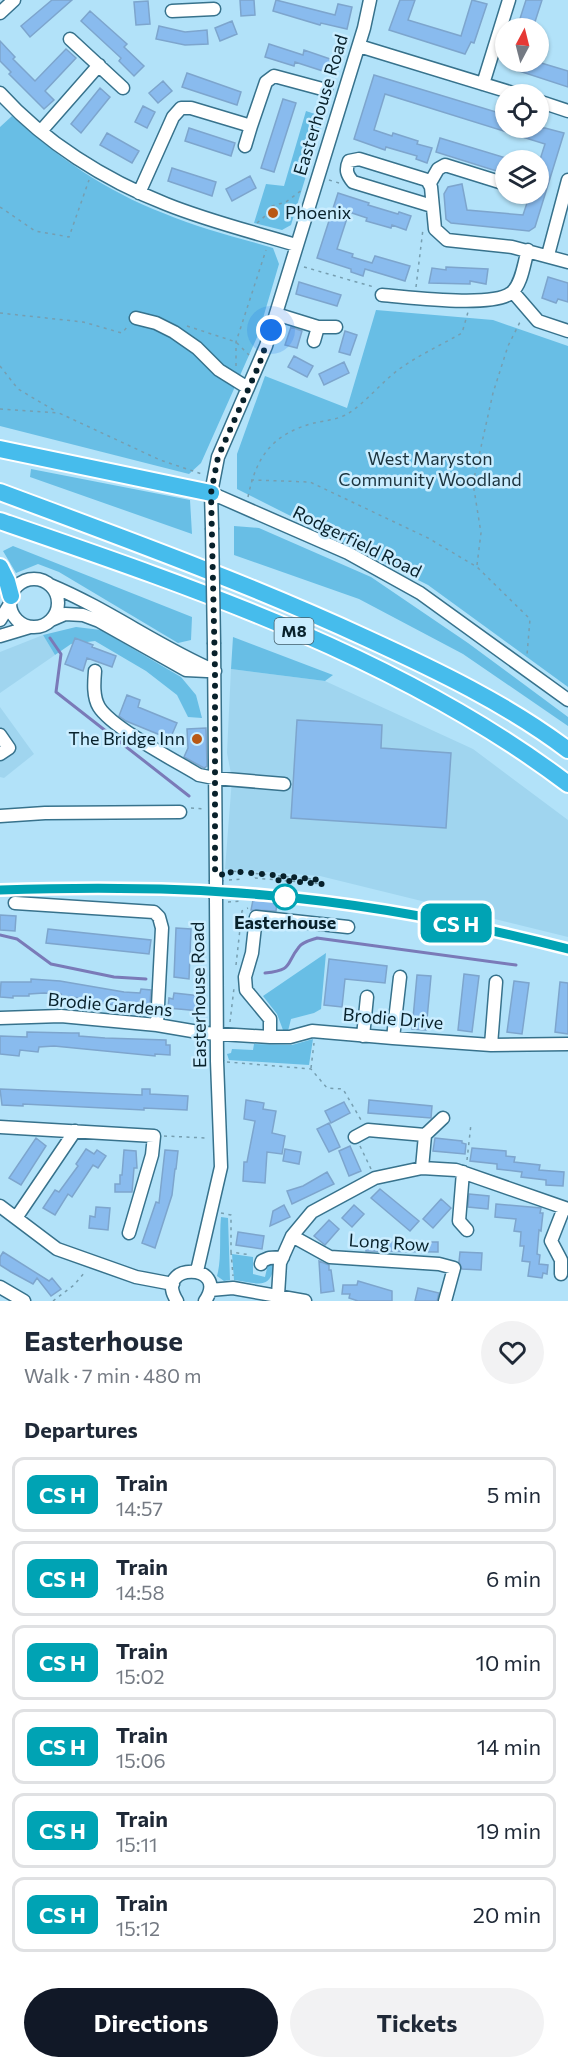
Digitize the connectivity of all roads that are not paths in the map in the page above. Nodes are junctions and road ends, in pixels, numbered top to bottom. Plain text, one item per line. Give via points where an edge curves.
1 (14, 0) edge
2 (370, 0) edge
3 (509, 0) edge
4 (193, 5) edge
5 (214, 9) dead end
6 (171, 10) dead end
7 (0, 13) edge
8 (70, 39) dead end
9 (358, 46) junction
10 (99, 64) junction
11 (483, 84) junction
12 (123, 88) dead end
13 (495, 88) edge
14 (326, 90) dead end
15 (2, 99) edge
16 (549, 105) edge
17 (568, 111) edge
18 (251, 126) junction
19 (41, 131) junction
20 (245, 146) dead end
21 (568, 180) edge
22 (495, 181) edge
23 (430, 183) junction
24 (139, 193) junction
25 (432, 206) junction
26 (296, 245) junction
27 (528, 250) junction
28 (548, 255) junction
29 (568, 262) edge
30 (513, 292) junction
31 (382, 295) road end
32 (276, 314) junction
33 (136, 318) road end
34 (318, 327) junction
35 (336, 327) dead end
36 (568, 331) edge
37 (314, 341) dead end
38 (248, 388) junction
39 (0, 449) edge
40 (212, 485) junction
41 (0, 492) edge
42 (0, 521) edge
43 (0, 567) edge
44 (50, 585) junction
45 (11, 600) junction
46 (0, 620) edge
47 (51, 620) junction
48 (30, 627) junction
49 (0, 636) edge
50 (95, 671) dead end
51 (215, 671) junction
52 (568, 700) edge
53 (0, 735) edge
54 (568, 750) edge
55 (0, 754) edge
56 (214, 778) junction
57 (284, 784) dead end
58 (568, 784) edge
59 (180, 813) dead end
60 (0, 816) edge
61 (15, 903) dead end
62 (348, 927) dead end
63 (400, 977) dead end
64 (496, 982) dead end
65 (367, 998) dead end
66 (0, 1018) edge
67 (157, 1025) junction
68 (217, 1034) junction
69 (363, 1036) junction
70 (270, 1037) junction
71 (393, 1038) junction
72 (568, 1044) edge
73 (491, 1045) junction
74 (443, 1118) dead end
75 (0, 1127) edge
76 (75, 1131) junction
77 (425, 1136) junction
78 (356, 1137) road end
79 (422, 1168) junction
80 (464, 1172) junction
81 (0, 1206) edge
82 (566, 1209) edge
83 (16, 1218) junction
84 (467, 1230) dead end
85 (129, 1233) dead end
86 (292, 1236) junction
87 (283, 1257) junction
88 (260, 1260) road end
89 (197, 1272) junction
90 (561, 1274) dead end
91 (173, 1284) junction
92 (0, 1287) edge
93 (208, 1295) edge
94 (281, 1298) edge
95 (24, 1301) edge
96 (177, 1301) edge
97 (305, 1301) edge
98 (445, 1301) edge

1 - 7 street
2 - 9 street, Easterhouse Road
3 - 11 street
4 - 5 street
4 - 6 street
8 - 10 street
9 - 11 street
9 - 26 street, Easterhouse Road
10 - 12 street
10 - 19 street
11 - 13 street
14 - 18 street via 274,76 266,82
15 - 19 street
16 - 17 street
18 - 20 street
18 - 24 street via 181,108 173,117
19 - 24 street
21 - 28 street
22 - 23 street via 445,165
23 - 25 street
23 - 25 street via 359,159 349,161 347,166 347,176 353,182
24 - 26 street via 188,213
25 - 27 street via 435,229 442,238
26 - 32 street, Easterhouse Road
27 - 28 street
27 - 30 street
28 - 29 street
30 - 31 street via 491,300
30 - 36 street via 538,321
32 - 34 street
32 - 38 street, Easterhouse Road
33 - 38 street via 183,337 232,380
34 - 35 street
34 - 37 street
38 - 40 street, Easterhouse Road via 221,450
39 - 40 highway
40 - 51 street, Easterhouse Road, bridge
40 - 52 street, Rodgerfield Road via 245,509 348,554 420,593
41 - 54 highway, M8 via 317,615 430,668 537,727
42 - 58 highway, M8 via 126,564 309,636 410,685 526,752
43 - 45 highway
44 - 45 street via 28,580 15,589
44 - 47 street via 58,606
44 - 51 street
45 - 46 street
45 - 48 street via 16,619
47 - 48 street
47 - 51 street via 65,614 83,615 186,670
48 - 49 street
50 - 56 street via 93,687 99,707 117,725 200,775
51 - 56 street, Easterhouse Road
53 - 55 street via 9,748
56 - 57 street
56 - 68 street, Easterhouse Road, bridge
59 - 60 street
61 - 67 street via 154,912 162,928
62 - 70 street via 256,917 246,990 270,1019
63 - 71 street
64 - 73 street
65 - 69 street
66 - 67 street, Brodie Gardens via 61,1016
67 - 68 street, Brodie Gardens
68 - 70 street, Brodie Drive
68 - 89 street, Easterhouse Road via 221,1167
69 - 70 street, Brodie Drive via 316,1031
69 - 71 street, Brodie Drive
71 - 73 street, Brodie Drive
72 - 73 street, Brodie Drive
74 - 77 street
75 - 76 street
76 - 83 street
76 - 85 street via 154,1136
77 - 78 street via 368,1130
77 - 79 street
79 - 80 street
79 - 86 street via 375,1178 312,1212
80 - 82 street
80 - 84 street via 459,1221
81 - 83 street
82 - 90 street via 551,1241 561,1260
83 - 91 street via 57,1249 135,1277
86 - 87 street
86 - 98 street, Long Row via 330,1257 454,1268
87 - 88 street
87 - 94 street
89 - 91 street via 185,1271
89 - 93 street via 207,1278
91 - 96 street
92 - 95 street
93 - 94 street via 233,1288
94 - 97 street

